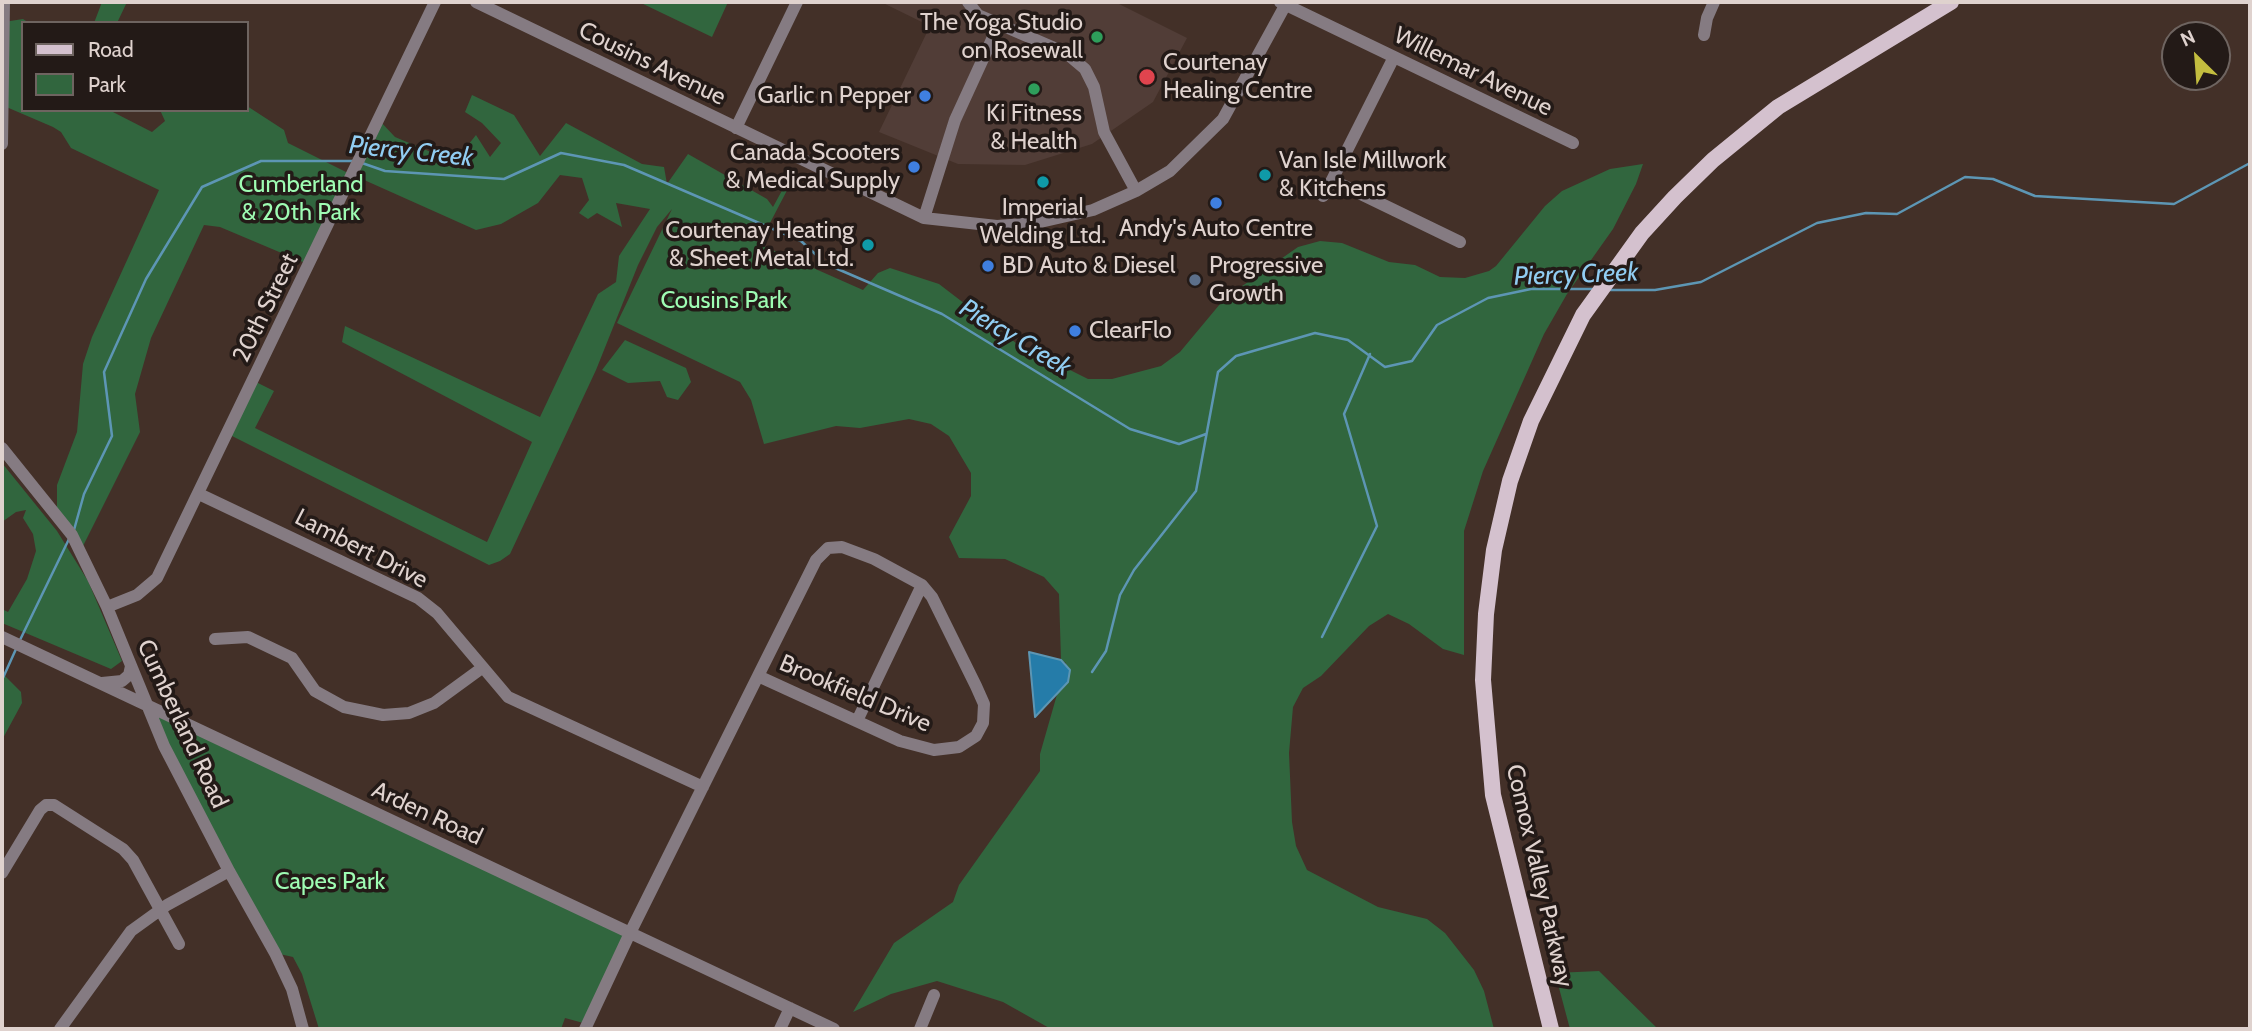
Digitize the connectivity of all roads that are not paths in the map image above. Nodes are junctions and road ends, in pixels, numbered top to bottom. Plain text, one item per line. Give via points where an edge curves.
1 (5, 2) edge
2 (435, 2) edge
3 (476, 2) edge
4 (797, 2) edge
5 (968, 2) edge
6 (1714, 2) edge
7 (1951, 2) edge
8 (1284, 3) edge
9 (999, 24) junction
10 (1704, 35) dead end
11 (1394, 57) junction
12 (736, 128) junction
13 (1573, 143) dead end
14 (2, 144) edge
15 (1332, 180) junction
16 (1136, 191) junction
17 (1323, 196) dead end
18 (924, 218) junction
19 (1460, 242) dead end
20 (2, 448) edge
21 (199, 494) junction
22 (922, 584) junction
23 (107, 607) junction
24 (2, 637) edge
25 (215, 639) dead end
26 (131, 666) junction
27 (482, 668) junction
28 (758, 676) junction
29 (99, 683) junction
30 (146, 705) junction
31 (857, 721) junction
32 (703, 787) junction
33 (229, 871) junction
34 (2, 873) edge
35 (160, 909) junction
36 (630, 933) junction
37 (179, 944) dead end
38 (934, 995) dead end
39 (790, 1008) junction
40 (60, 1029) edge
41 (303, 1029) edge
42 (585, 1029) edge
43 (780, 1029) edge
44 (834, 1029) edge
45 (920, 1029) edge
46 (1551, 1029) edge

1 - 14 street
2 - 21 street, 20th Street
3 - 12 street, Cousins Avenue
4 - 12 street
5 - 9 street via 978,15
6 - 10 street
7 - 46 main road, Comox Valley Parkway via 1789,100 1744,133 1675,197 1603,284 1542,396 1510,481 1494,550 1483,680 1493,795
8 - 11 street, Willemar Avenue
8 - 16 street, Cousins Avenue via 1223,119 1170,171
9 - 16 street via 1066,53 1085,69 1104,132
9 - 18 street via 955,120
11 - 13 street, Willemar Avenue
11 - 15 street
12 - 18 street, Cousins Avenue
15 - 17 street
15 - 19 street
16 - 18 street, Cousins Avenue via 1093,210 1035,223 997,226
20 - 23 street, Cumberland Road via 72,535
21 - 23 street, 20th Street via 157,578 137,595
21 - 27 street, Lambert Drive via 418,598 437,613
22 - 28 street, Brookfield Drive via 874,559 842,547 828,548 816,561
22 - 31 street
22 - 31 street, Brookfield Drive via 976,685 984,704 983,723 976,736 959,747 934,750 900,741
23 - 26 street, Cumberland Road
24 - 29 street, Arden Road
25 - 27 street via 248,637 292,658 315,691 344,707 383,715 409,713 434,703
26 - 29 street via 122,681
26 - 30 street, Cumberland Road
27 - 32 street, Lambert Drive via 508,697
28 - 31 street, Brookfield Drive
28 - 32 street, Brookfield Drive
29 - 30 street, Arden Road
30 - 33 street, Cumberland Road
30 - 36 street, Arden Road
32 - 36 street, Brookfield Drive
33 - 35 street
33 - 41 street, Cumberland Road via 292,989
34 - 35 street via 40,810 54,805 123,849
35 - 37 street
35 - 40 street via 122,939
36 - 39 street, Arden Road
36 - 42 street, Brookfield Drive
38 - 45 street
39 - 43 street
39 - 44 street, Arden Road

